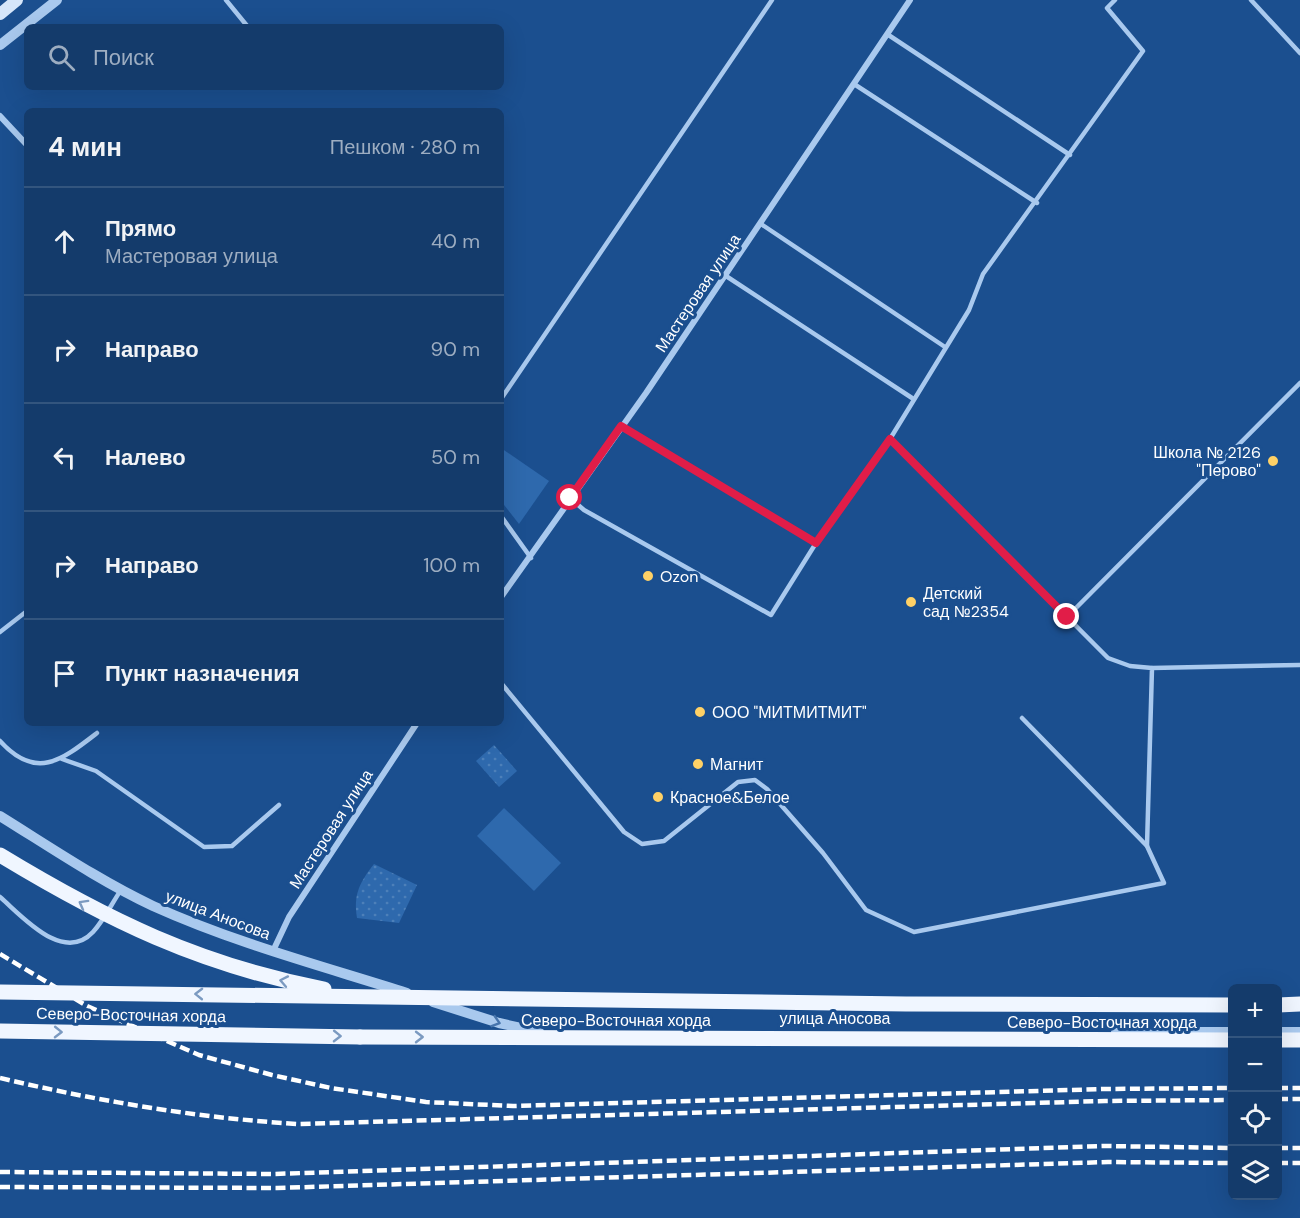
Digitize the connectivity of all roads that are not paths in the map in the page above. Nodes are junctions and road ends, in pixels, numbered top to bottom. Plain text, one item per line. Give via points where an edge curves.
1 (17, 0) edge
2 (57, 0) edge
3 (226, 0) edge
4 (772, 0) edge
5 (910, 0) edge
6 (1115, 0) edge
7 (1251, 0) edge
8 (1, 10) edge
9 (27, 24) edge
10 (246, 24) edge
11 (24, 26) edge
12 (887, 34) junction
13 (0, 45) edge
14 (1300, 53) edge
15 (854, 84) junction
16 (0, 116) edge
17 (24, 142) edge
18 (1070, 155) junction
19 (1036, 203) junction
20 (761, 224) junction
21 (726, 276) junction
22 (945, 347) junction
23 (1300, 383) edge
24 (504, 395) edge
25 (912, 398) junction
26 (621, 426) junction
27 (890, 439) junction
28 (570, 498) junction
29 (504, 520) edge
30 (816, 543) junction
31 (531, 558) junction
32 (504, 593) edge
33 (24, 612) edge
34 (1067, 617) junction
35 (0, 632) edge
36 (1300, 665) edge
37 (1152, 668) junction
38 (504, 686) edge
39 (1022, 718) dead end
40 (415, 726) edge
41 (97, 733) dead end
42 (0, 741) edge
43 (62, 759) junction
44 (279, 805) dead end
45 (0, 816) edge
46 (1147, 846) junction
47 (0, 855) edge
48 (121, 890) junction
49 (0, 897) edge
50 (272, 952) junction
51 (0, 992) edge
52 (362, 996) junction
53 (441, 1004) junction
54 (1282, 1004) edge
55 (1300, 1004) edge
56 (1228, 1005) edge
57 (1228, 1005) edge
58 (0, 1031) edge
59 (1228, 1032) edge
60 (1282, 1032) edge
61 (1300, 1032) edge
62 (1228, 1040) edge
63 (1282, 1040) edge
64 (1300, 1040) edge

1 - 8 main road
2 - 9 street
3 - 10 lane
4 - 24 lane
5 - 12 street, Мастеровая улица
6 - 18 lane via 1107,8 1143,51
7 - 14 lane
11 - 13 street
12 - 15 street, Мастеровая улица
12 - 18 lane
15 - 19 lane
15 - 20 street, Мастеровая улица
16 - 17 street
18 - 19 lane
19 - 22 lane via 983,274 969,310
20 - 21 street, Мастеровая улица
20 - 22 lane
21 - 25 lane
21 - 26 street, Мастеровая улица
22 - 25 lane
23 - 34 lane
25 - 27 lane
26 - 28 street, Мастеровая улица
26 - 30 lane
27 - 30 lane
27 - 34 lane
28 - 30 lane via 584,510 771,615
28 - 31 street, Мастеровая улица
29 - 31 lane
31 - 32 street, Мастеровая улица
33 - 35 lane
34 - 37 lane via 1108,658
36 - 37 lane
37 - 46 lane
38 - 46 lane via 624,832 642,844 664,841 738,782 755,780 823,853 866,910 914,932 1164,883
39 - 46 lane
40 - 50 street, Мастеровая улица via 290,917
41 - 43 lane
42 - 43 lane via 12,754 37,764
43 - 44 lane via 96,771 204,847 232,846
45 - 48 street, улица Аносова
52 -> 47 main road, Северо-Восточная хорда, bridge via 272,979 204,958 120,924
48 - 49 lane via 92,934 74,942 48,939
48 - 50 street, улица Аносова
50 - 53 street, улица Аносова
52 -> 51 main road, Северо-Восточная хорда, bridge
52 - 56 main road, Северо-Восточная хорда, bridge
53 - 57 street, улица Аносова
53 -> 59 street, улица Аносова via 529,1031 558,1034
54 - 55 main road
58 -> 62 main road, Северо-Восточная хорда, bridge via 360,1037
60 - 61 street
63 - 64 main road

